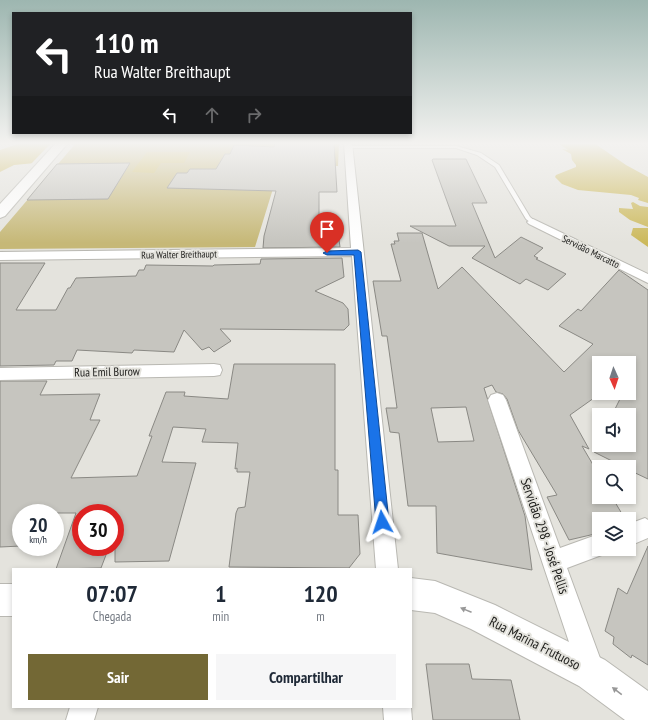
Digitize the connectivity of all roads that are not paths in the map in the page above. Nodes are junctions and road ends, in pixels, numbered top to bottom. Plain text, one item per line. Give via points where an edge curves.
1 (32, 177) edge
2 (351, 177) edge
3 (503, 177) edge
4 (0, 213) edge
5 (533, 222) joint
6 (358, 252) junction
7 (0, 256) edge
8 (648, 279) edge
9 (214, 370) dead end
10 (0, 374) edge
11 (497, 400) dead end
12 (592, 548) edge
13 (553, 562) junction
14 (387, 568) edge
15 (412, 594) edge
16 (0, 600) edge
17 (12, 600) edge
18 (592, 673) junction
19 (84, 708) edge
20 (397, 708) edge
21 (648, 714) edge
22 (80, 720) edge
23 (398, 720) edge

1 - 4 main road
2 - 6 street
3 - 5 lane
5 - 8 street, Servidão Marcatto
6 - 7 street, Rua Walter Breithaupt
6 - 14 street
9 - 10 street, Rua Emil Burow
11 - 13 street, Servidão 298 - José Pellis
12 - 13 street
13 - 18 street, Servidão 298 - José Pellis
18 -> 15 main road, Rua Marina Frutuoso via 483,617 435,597
16 - 17 main road
21 -> 18 main road, Rua Marina Frutuoso
19 - 22 street
20 - 23 street

